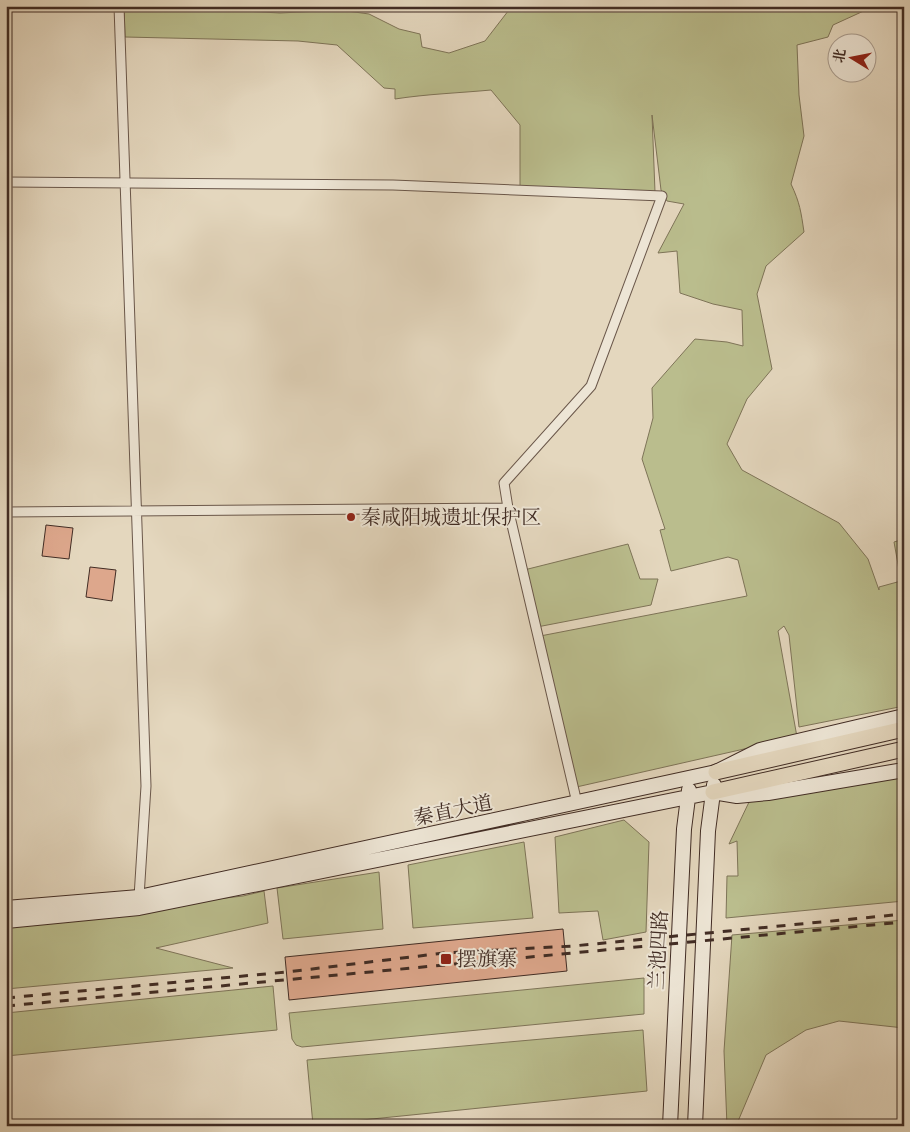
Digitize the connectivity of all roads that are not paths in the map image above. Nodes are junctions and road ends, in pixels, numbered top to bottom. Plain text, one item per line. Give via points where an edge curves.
1 (119, 6) edge
2 (6, 182) edge
3 (125, 183) junction
4 (508, 508) junction
5 (137, 511) junction
6 (6, 512) edge
7 (904, 716) edge
8 (904, 729) edge
9 (904, 749) edge
10 (904, 770) edge
11 (716, 772) junction
12 (691, 777) junction
13 (714, 792) junction
14 (688, 798) junction
15 (577, 803) junction
16 (139, 897) junction
17 (6, 908) edge
18 (6, 921) edge
19 (670, 1126) edge
20 (695, 1126) edge

1 - 3 street
2 - 3 street
3 - 4 street via 393,185 662,196 591,386 504,483
3 - 5 street
4 - 5 street
4 - 15 street
5 - 6 street
5 - 16 street via 146,786
7 - 11 street via 760,750
8 - 11 main road, 秦直大道
9 - 13 main road
10 - 13 street via 768,794 737,796
11 - 12 street, 秦直大道
11 - 13 street
12 - 14 street, 兰池四路
12 - 15 street, 秦直大道
13 - 14 street, 秦直大道
13 - 20 street via 708,831
14 - 18 street, 秦直大道 via 139,908
14 - 19 street, 兰池四路
15 - 16 street, 秦直大道
16 - 17 street, 秦直大道

